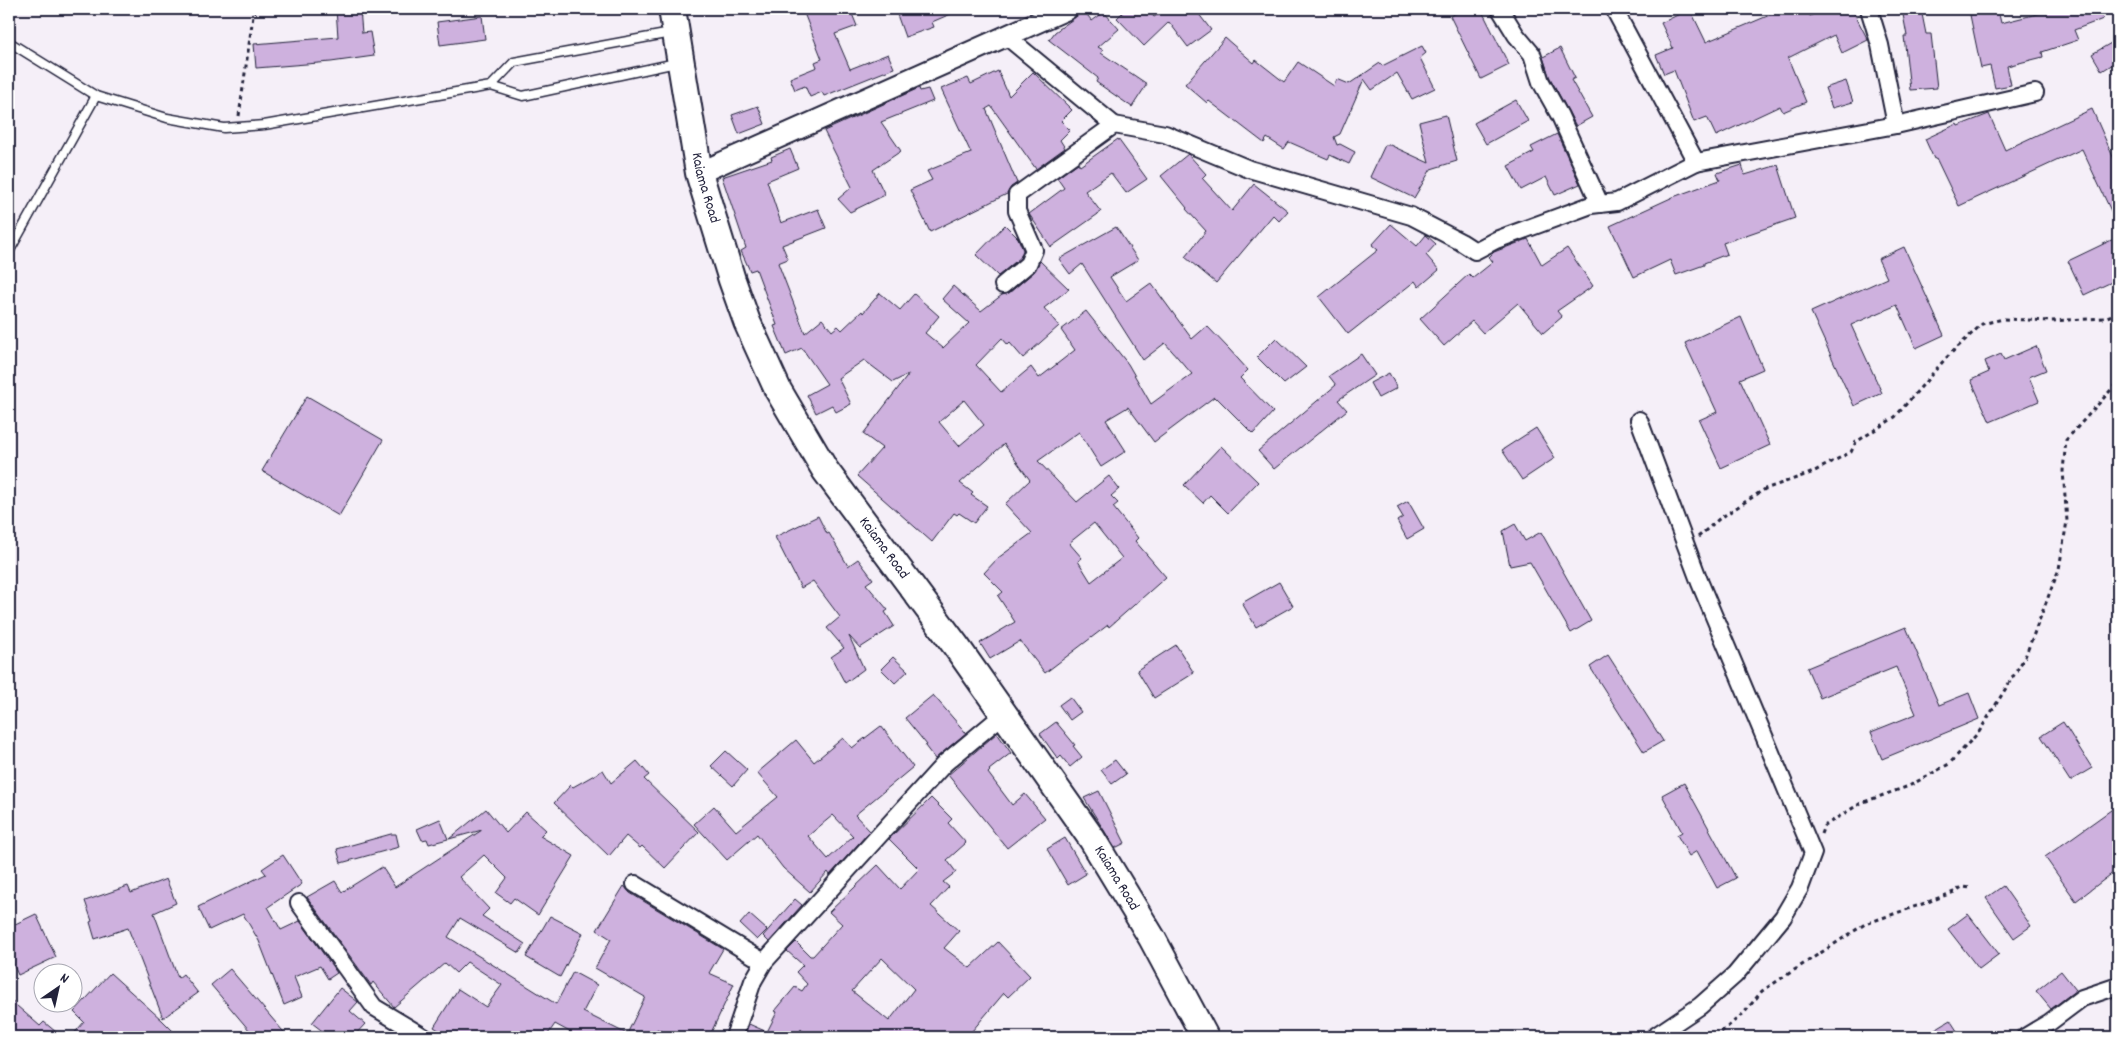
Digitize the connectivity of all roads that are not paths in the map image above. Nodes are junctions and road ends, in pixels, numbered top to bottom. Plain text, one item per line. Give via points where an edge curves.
1 (1500, 9) edge
2 (1614, 9) edge
3 (1869, 9) edge
4 (1058, 10) edge
5 (674, 20) edge
6 (1006, 36) junction
7 (9, 42) edge
8 (681, 62) junction
9 (491, 86) junction
10 (2035, 93) dead end
11 (96, 96) junction
12 (1114, 125) junction
13 (1896, 125) junction
14 (1696, 162) junction
15 (699, 173) junction
16 (1600, 204) junction
17 (9, 252) edge
18 (1003, 285) dead end
19 (1639, 420) dead end
20 (1004, 714) junction
21 (635, 884) dead end
22 (299, 903) dead end
23 (764, 962) junction
24 (2118, 986) edge
25 (424, 1037) edge
26 (734, 1037) edge
27 (1205, 1037) edge
28 (1654, 1037) edge
29 (2025, 1037) edge

1 - 16 street via 1532,54 1541,82
2 - 14 street
3 - 13 street via 1880,45
4 - 6 street
5 - 8 highway, Kaiama Road
5 - 9 lane via 514,62
6 - 12 street
6 - 15 street
7 - 11 lane
8 - 9 lane via 522,96
8 - 15 highway, Kaiama Road
9 - 11 lane via 264,125 224,128 167,118
10 - 13 street
11 - 17 lane
12 - 16 street via 1165,134 1249,169 1411,216 1475,251 1505,237
12 - 18 street via 1017,195 1017,211 1034,250 1028,264
13 - 14 street
14 - 16 street via 1617,202
15 - 20 highway, Kaiama Road via 747,322 798,428 825,470
19 - 28 street via 1700,583 1813,853 1800,888 1783,918 1735,975 1700,1006
20 - 23 street via 945,763
20 - 27 highway, Kaiama Road via 1092,839 1152,938
21 - 23 street
22 - 25 street via 374,1007
23 - 26 street via 753,981
24 - 29 street via 2082,998

